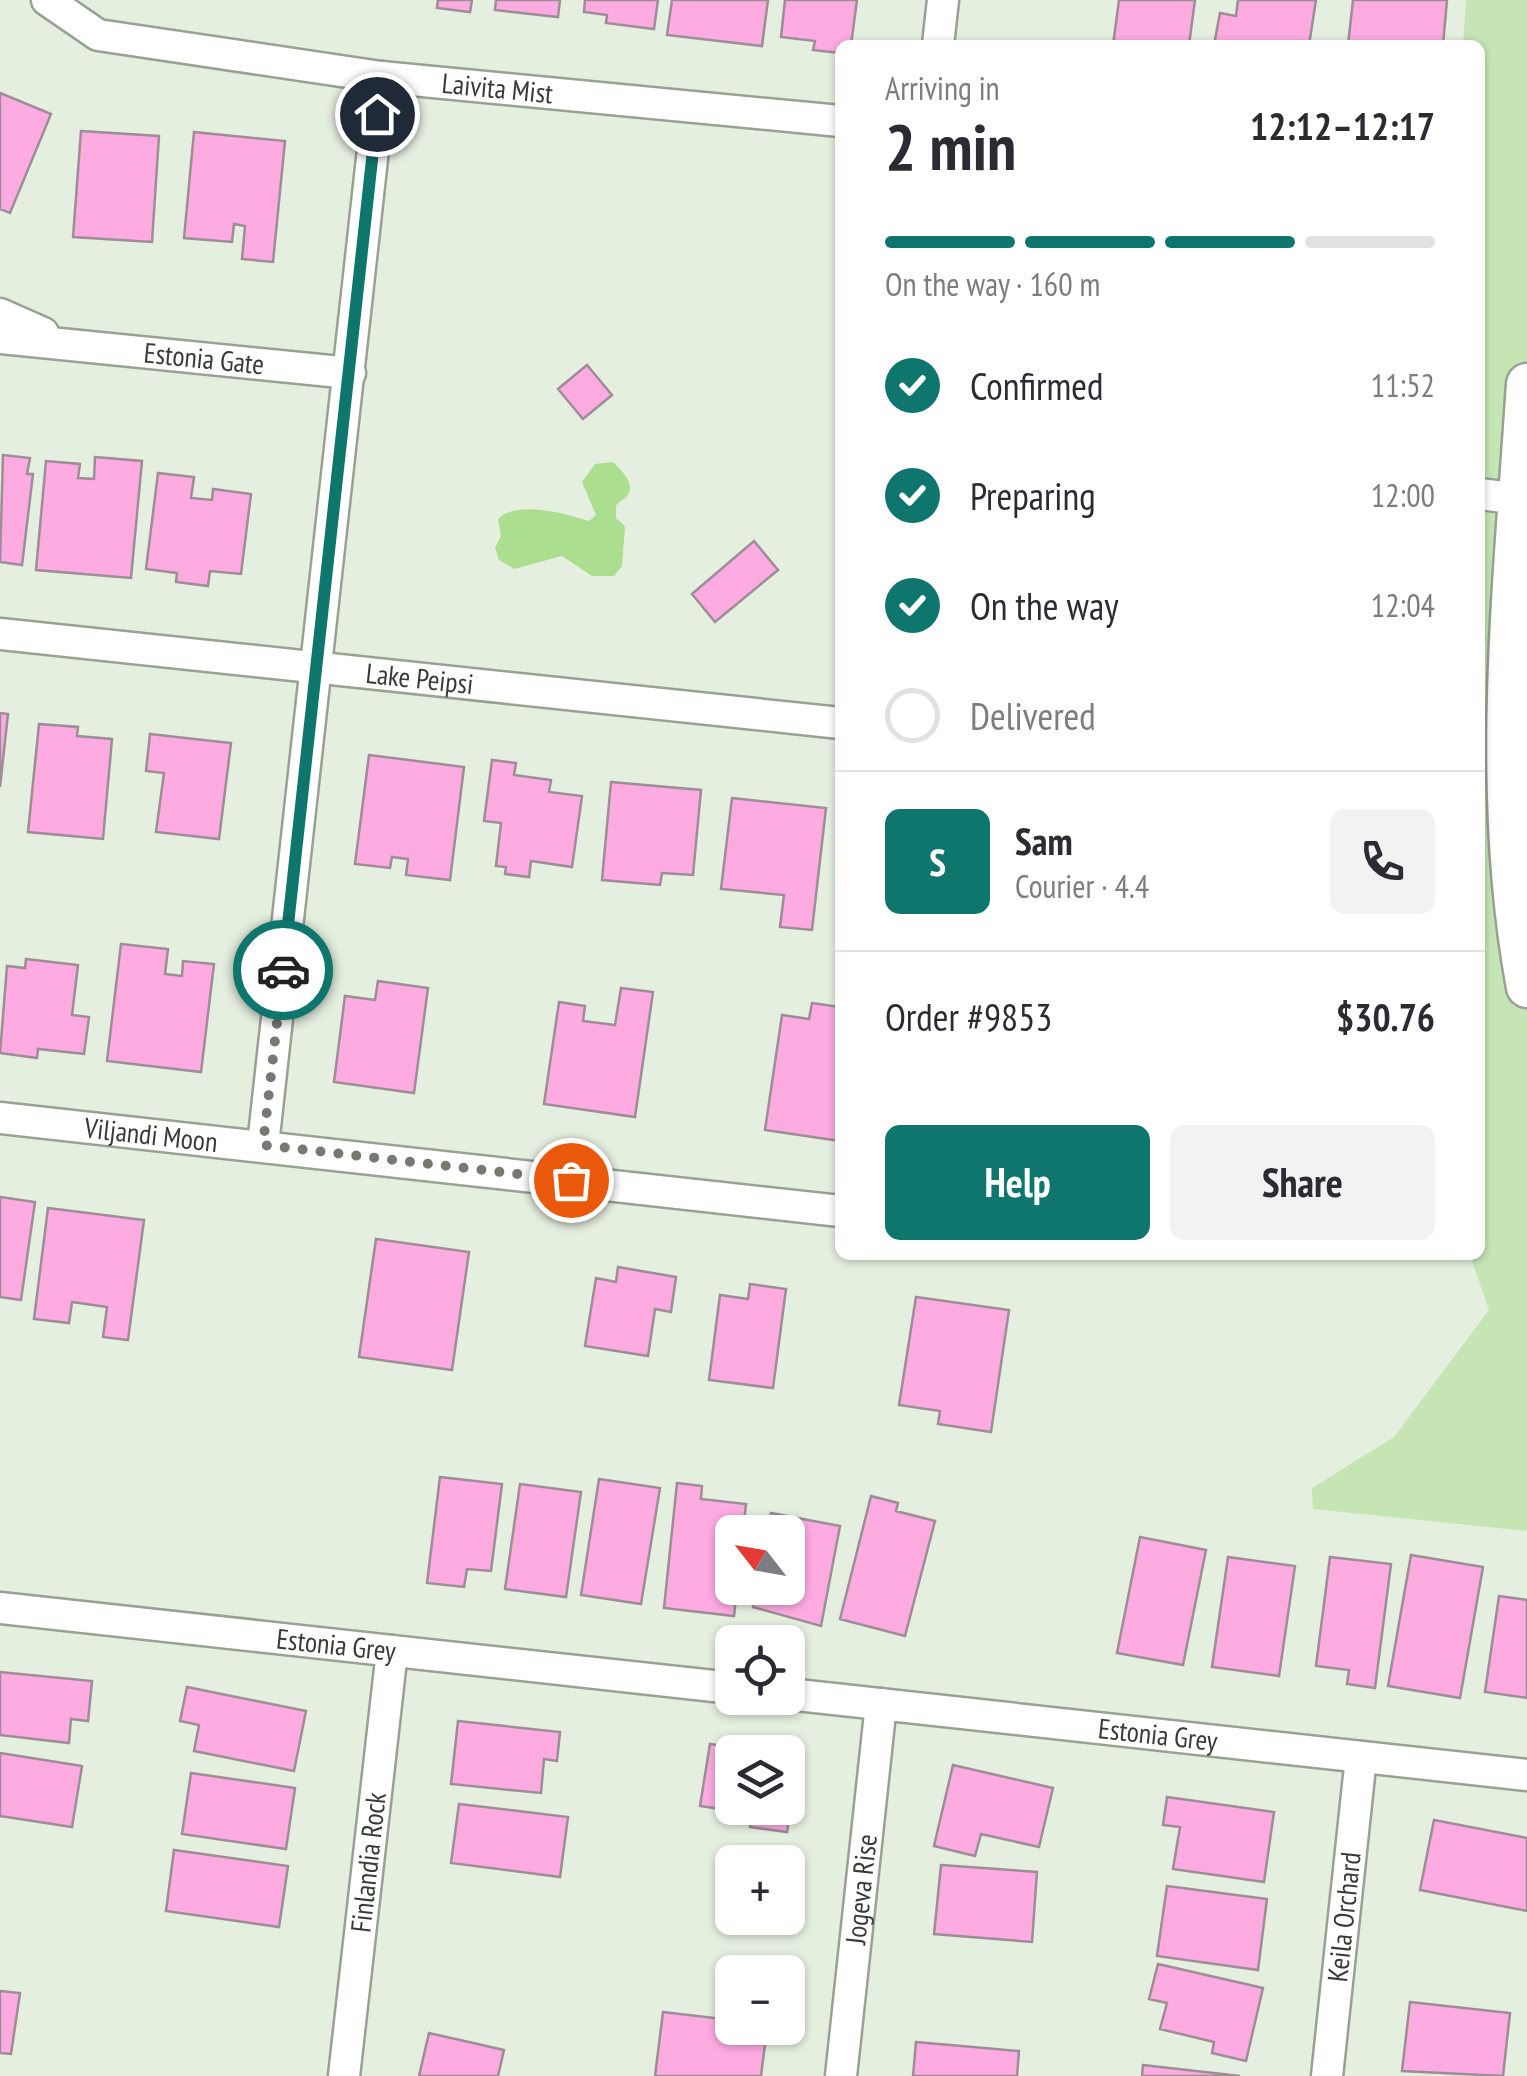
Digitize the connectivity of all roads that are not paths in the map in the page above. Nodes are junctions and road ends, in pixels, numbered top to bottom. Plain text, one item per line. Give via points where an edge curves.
1 (47, 0) edge
2 (943, 0) edge
3 (939, 40) edge
4 (381, 76) junction
5 (835, 121) edge
6 (0, 314) edge
7 (0, 338) edge
8 (60, 341) junction
9 (350, 373) junction
10 (1527, 384) edge
11 (1485, 495) edge
12 (1523, 499) edge
13 (0, 634) edge
14 (317, 668) junction
15 (835, 722) edge
16 (1527, 987) edge
17 (0, 1118) edge
18 (263, 1145) junction
19 (835, 1210) edge
20 (0, 1608) edge
21 (392, 1651) junction
22 (715, 1686) edge
23 (805, 1696) edge
24 (881, 1704) junction
25 (1361, 1757) junction
26 (1527, 1775) edge
27 (344, 2076) edge
28 (841, 2076) edge
29 (1327, 2076) edge

1 - 4 street, Laivita Mist via 98,35
2 - 3 street
4 - 5 street, Laivita Mist
4 - 9 street
6 - 8 street, Estonia Gate
7 - 8 street, Estonia Gate
8 - 9 street, Estonia Gate
9 - 14 street
10 - 12 street
11 - 12 street
12 - 16 street via 1507,785 1514,916
13 - 14 street, Lake Peipsi
14 - 15 street, Lake Peipsi
14 - 18 street
17 - 18 street, Viljandi Moon
18 - 19 street, Viljandi Moon
20 - 21 street, Estonia Grey
21 - 22 street, Estonia Grey
21 - 27 street, Finlandia Rock
23 - 24 street, Estonia Grey
24 - 25 street, Estonia Grey
24 - 28 street, Jogeva Rise
25 - 26 street, Estonia Grey
25 - 29 street, Keila Orchard

